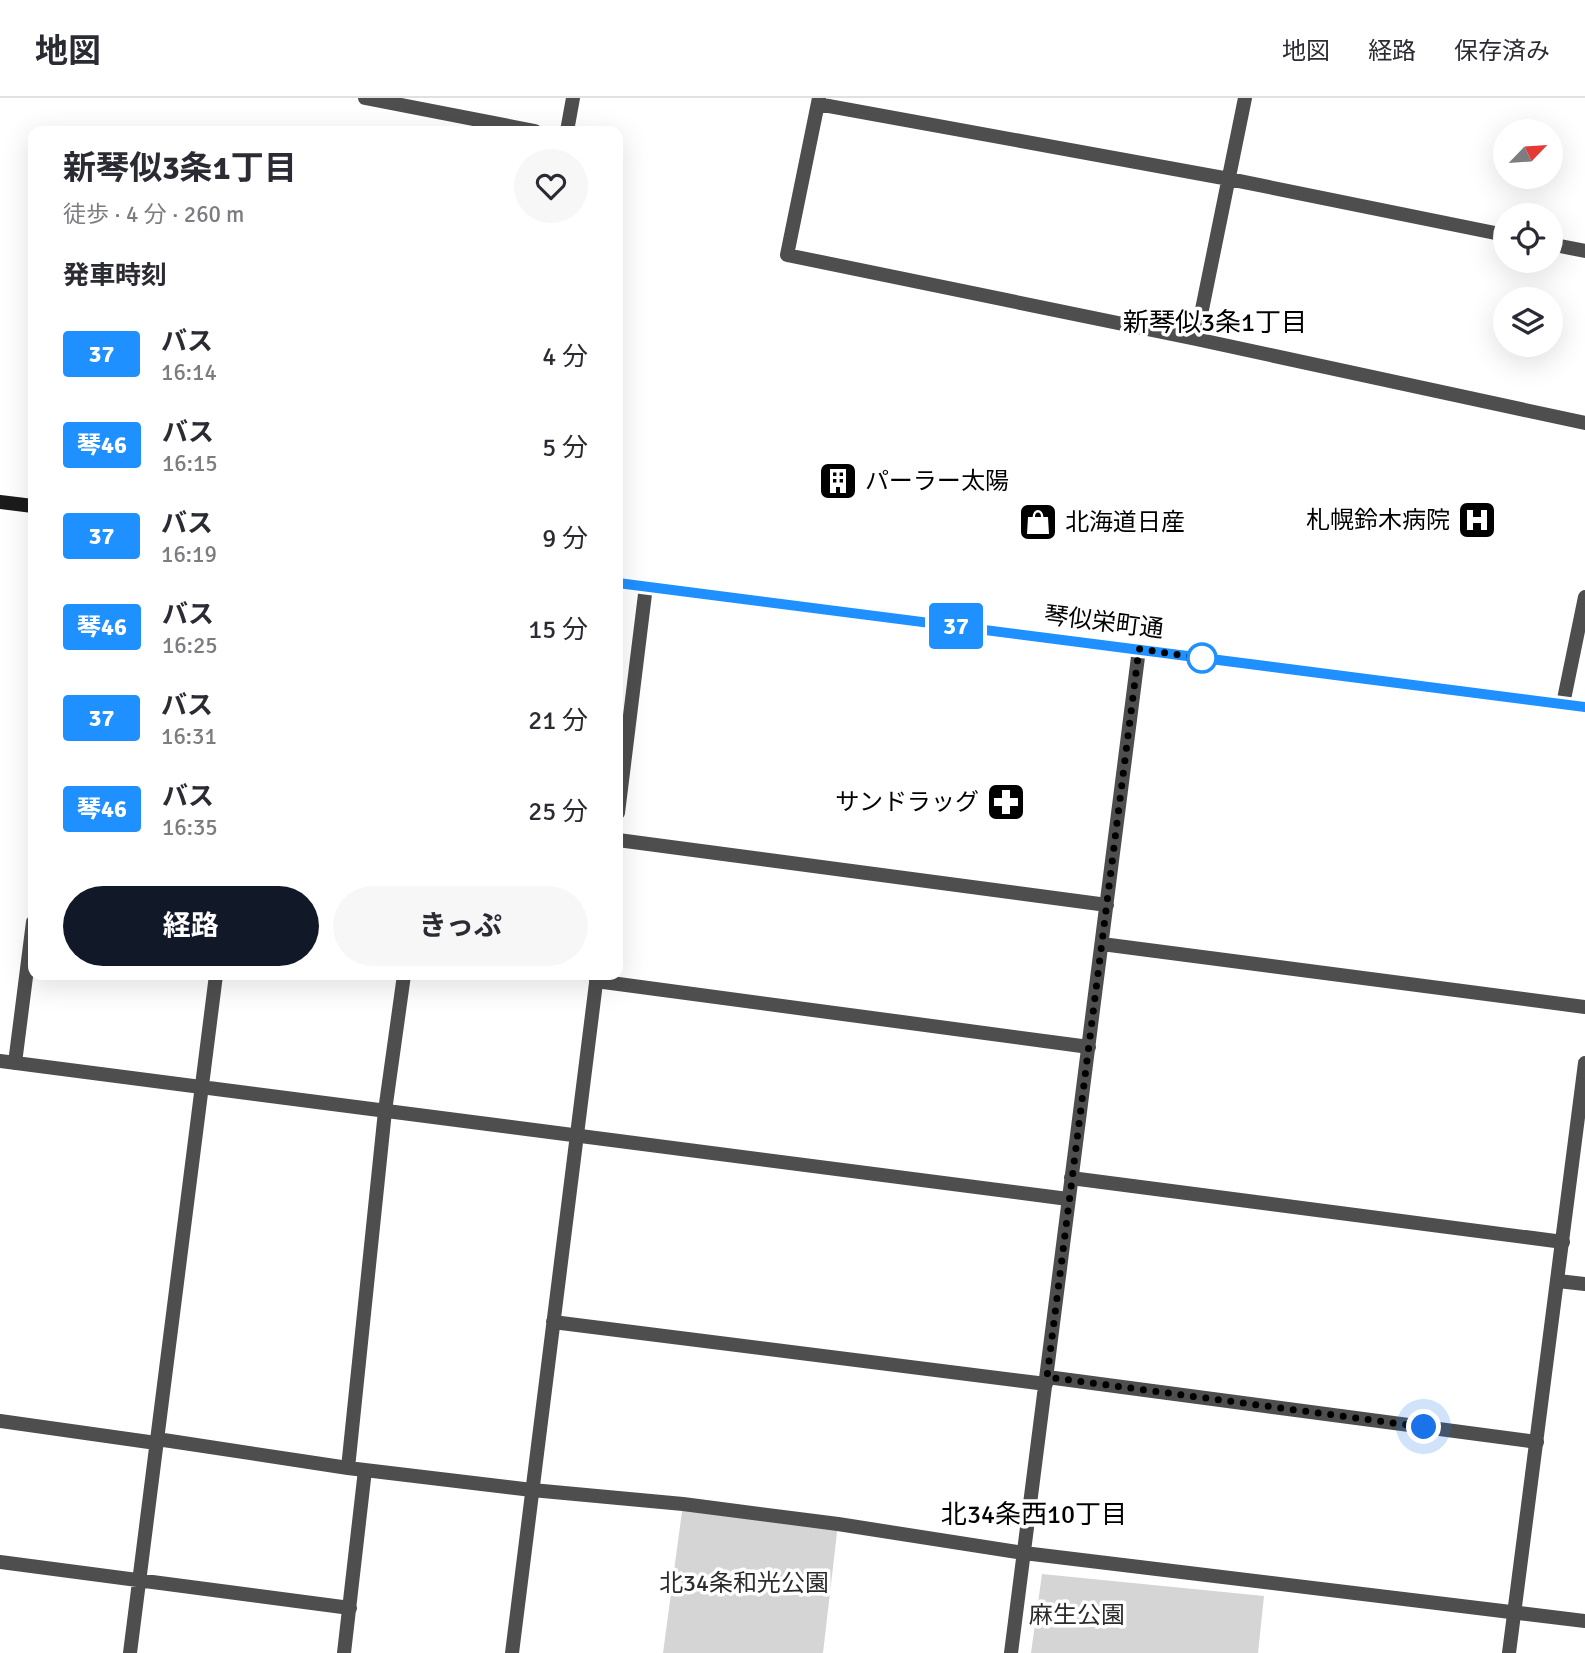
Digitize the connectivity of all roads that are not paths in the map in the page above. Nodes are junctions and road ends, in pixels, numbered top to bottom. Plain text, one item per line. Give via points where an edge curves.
1 (365, 98) edge
2 (573, 98) edge
3 (1245, 98) edge
4 (819, 101) edge
5 (509, 126) edge
6 (568, 126) edge
7 (1229, 180) junction
8 (1493, 233) edge
9 (1563, 247) edge
10 (1585, 251) edge
11 (1196, 338) junction
12 (1585, 423) edge
13 (0, 502) edge
14 (28, 505) edge
15 (623, 584) edge
16 (646, 586) junction
17 (1585, 597) edge
18 (1139, 649) junction
19 (1563, 704) junction
20 (1585, 707) edge
21 (623, 772) edge
22 (623, 841) edge
23 (1107, 905) junction
24 (1102, 943) junction
25 (28, 949) edge
26 (215, 980) edge
27 (403, 980) edge
28 (597, 980) edge
29 (611, 980) edge
30 (1585, 1007) edge
31 (1089, 1047) junction
32 (7, 1062) edge
33 (1585, 1063) edge
34 (201, 1087) junction
35 (1583, 1094) edge
36 (385, 1111) junction
37 (576, 1136) junction
38 (1071, 1178) junction
39 (1068, 1199) junction
40 (1563, 1242) junction
41 (1558, 1281) junction
42 (1585, 1284) edge
43 (553, 1322) junction
44 (1046, 1381) junction
45 (0, 1421) edge
46 (157, 1441) junction
47 (1537, 1442) junction
48 (348, 1468) junction
49 (365, 1469) junction
50 (532, 1490) junction
51 (1024, 1553) junction
52 (0, 1562) edge
53 (139, 1578) junction
54 (350, 1608) junction
55 (1515, 1613) junction
56 (1585, 1621) edge
57 (130, 1653) edge
58 (344, 1653) edge
59 (512, 1653) edge
60 (1011, 1653) edge
61 (1510, 1653) edge

1 - 5 street
2 - 6 street
3 - 7 street
4 - 7 street
4 - 11 street via 786,256
7 - 8 street
7 - 11 street
9 - 10 street
11 - 12 street
13 - 14 main road
15 - 16 main road, 琴似栄町通
16 - 18 main road, 琴似栄町通
16 - 21 street
17 - 19 street
18 - 19 main road, 琴似栄町通
18 - 23 street
19 - 20 main road, 琴似栄町通
22 - 23 street
23 - 24 street
24 - 30 street
24 - 31 street
25 - 32 street
26 - 34 street
27 - 36 street
28 - 37 street
29 - 31 street
31 - 38 street
32 - 34 street
33 - 35 street
34 - 36 street
34 - 46 street
35 - 40 street
36 - 37 street
36 - 48 street
37 - 39 street
37 - 43 street
38 - 39 street
38 - 40 street
39 - 44 street
40 - 41 street
41 - 42 street
41 - 47 street
43 - 44 street
43 - 50 street
44 - 47 street
44 - 51 street
45 - 46 street
46 - 48 street
46 - 53 street
47 - 55 street
48 - 49 street
49 - 50 street
49 - 54 street
50 - 51 street via 825,1522
50 - 59 street
51 - 55 street
51 - 60 street
52 - 53 street
53 - 54 street
53 - 57 street
54 - 58 street
55 - 56 street
55 - 61 street

